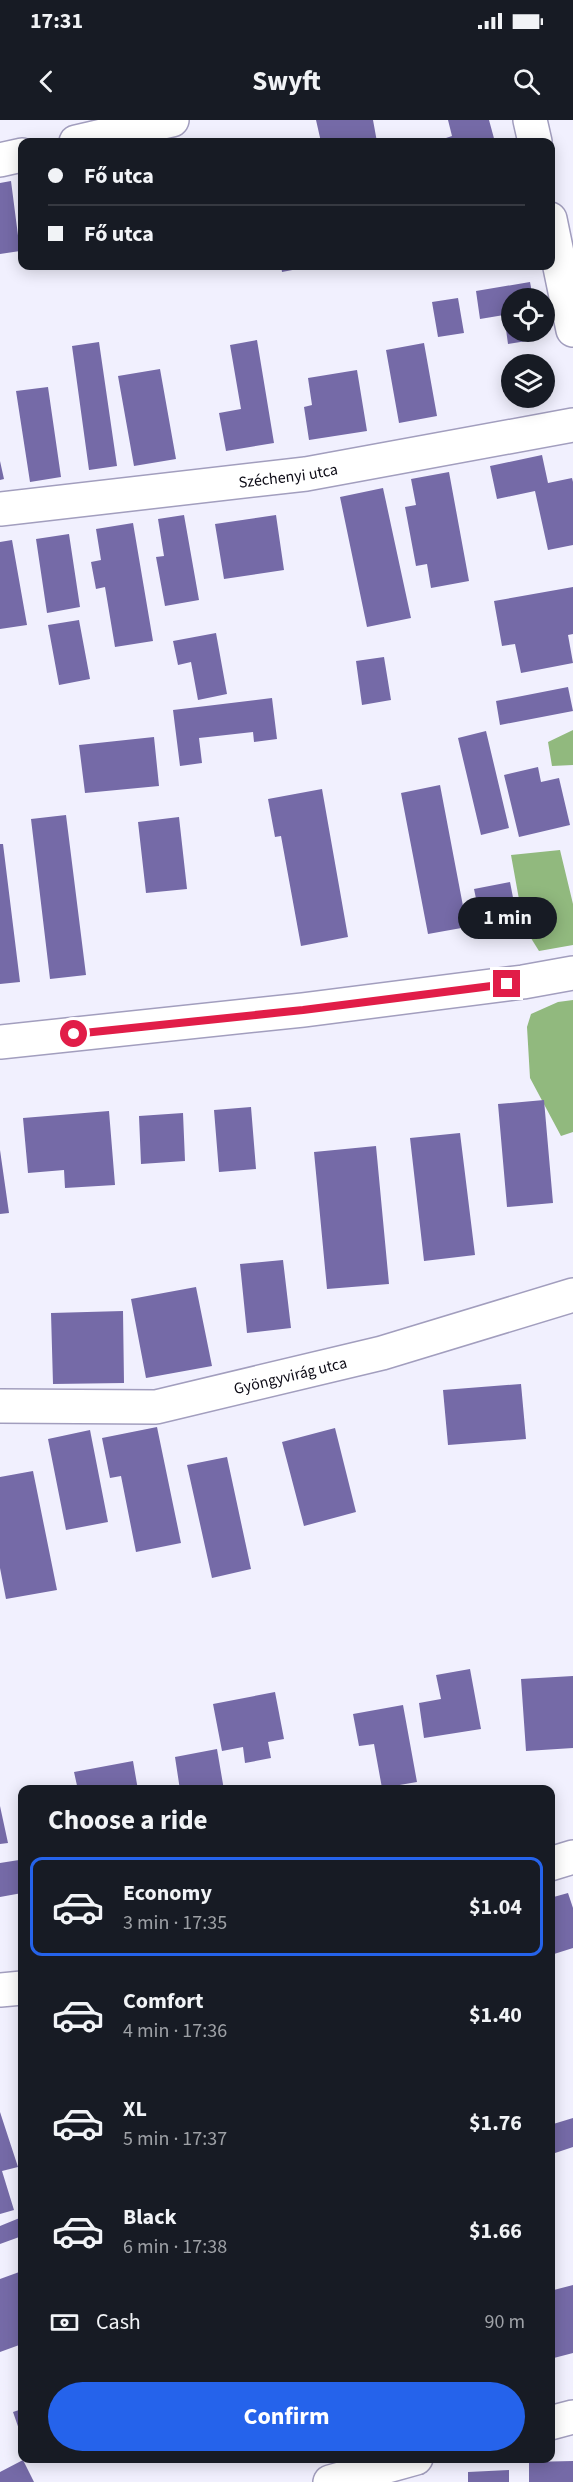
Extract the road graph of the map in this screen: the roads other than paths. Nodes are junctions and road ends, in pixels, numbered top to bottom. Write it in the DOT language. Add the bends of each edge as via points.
graph roads {
  1 [pos="172,120"];
  2 [pos="530,120"];
  3 [pos="93,138"];
  4 [pos="534,138"];
  5 [pos="18,156"];
  6 [pos="0,160"];
  7 [pos="555,243"];
  8 [pos="573,330"];
  9 [pos="573,425"];
  10 [pos="0,509"];
  11 [pos="573,973"];
  12 [pos="0,1042"];
  13 [pos="573,1295"];
  14 [pos="0,1406"];
  15 [pos="573,1857"];
  16 [pos="555,1862"];
  17 [pos="18,1988"];
  18 [pos="0,1990"];
  19 [pos="573,2417"];
  20 [pos="555,2422"];
  21 [pos="398,2463"];
  22 [pos="330,2482"];
  1 -- 3 [label="street"];
  2 -- 4 [label="street"];
  5 -- 6 [label="street"];
  7 -- 8 [label="street"];
  9 -- 10 [label="street, Széchenyi utca" via="306,474"];
  11 -- 12 [label="street" via="303,1010"];
  13 -- 14 [label="street, Gyöngyvirág utca" via="382,1353 156,1407"];
  15 -- 16 [label="street"];
  17 -- 18 [label="street"];
  19 -- 20 [label="street"];
  21 -- 22 [label="street"];
}
